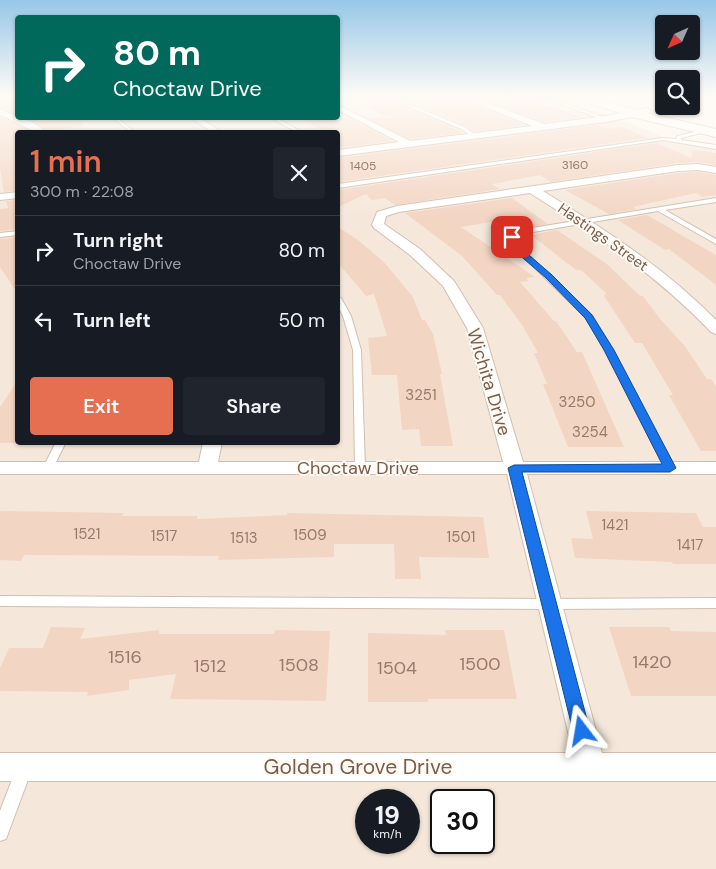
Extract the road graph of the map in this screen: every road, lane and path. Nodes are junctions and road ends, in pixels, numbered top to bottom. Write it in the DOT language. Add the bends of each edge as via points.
graph roads {
  1 [pos="396,137"];
  2 [pos="471,137"];
  3 [pos="686,137"];
  4 [pos="678,141"];
  5 [pos="410,144"];
  6 [pos="716,147"];
  7 [pos="340,153"];
  8 [pos="716,170"];
  9 [pos="340,186"];
  10 [pos="532,189"];
  11 [pos="15,195"];
  12 [pos="0,197"];
  13 [pos="716,200"];
  14 [pos="659,209"];
  15 [pos="583,222"];
  16 [pos="15,233"];
  17 [pos="0,235"];
  18 [pos="716,242"];
  19 [pos="340,304"];
  20 [pos="711,317"];
  21 [pos="716,329"];
  22 [pos="60,445"];
  23 [pos="211,445"];
  24 [pos="0,468"];
  25 [pos="48,468"];
  26 [pos="207,468"];
  27 [pos="360,468"];
  28 [pos="514,468"];
  29 [pos="670,468"];
  30 [pos="716,468"];
  31 [pos="0,600"];
  32 [pos="716,603"];
  33 [pos="549,604"];
  34 [pos="13,767"];
  35 [pos="591,767"];
  36 [pos="716,767"];
  37 [pos="0,833"];
  1 -- 5 [label="street"];
  2 -- 5 [label="street"];
  3 -- 4 [label="lane"];
  4 -- 6 [label="lane"];
  4 -- 9 [label="lane" via="662,140"];
  5 -- 7 [label="street"];
  8 -- 10 [label="street, Wichita Drive" via="678,168"];
  10 -- 15 [label="street, Hastings Street"];
  10 -- 28 [label="street, Wichita Drive" via="397,209 381,214 378,225 415,252 449,284 475,328"];
  11 -- 12 [label="street"];
  13 -- 14 [label="lane"];
  14 -- 15 [label="lane"];
  14 -- 18 [label="lane"];
  15 -- 20 [label="street, Hastings Street" via="634,255"];
  15 -- 29 [label="lane" via="520,233 510,241 589,317"];
  16 -- 17 [label="lane"];
  19 -- 27 [label="lane" via="357,350"];
  20 -- 21 [label="street, Hastings Street"];
  22 -- 25 [label="lane"];
  23 -- 26 [label="street"];
  24 -- 25 [label="street, Choctaw Drive"];
  25 -- 26 [label="street, Choctaw Drive"];
  26 -- 27 [label="street, Choctaw Drive"];
  27 -- 28 [label="street, Choctaw Drive"];
  28 -- 29 [label="street, Choctaw Drive"];
  28 -- 33 [label="street, Wichita Drive"];
  29 -- 30 [label="street, Choctaw Drive"];
  31 -- 33 [label="lane"];
  32 -- 33 [label="lane"];
  33 -- 35 [label="street, Wichita Drive"];
  34 -- 35 [label="street, Golden Grove Drive"];
  34 -- 37 [label="lane"];
  35 -- 36 [label="street, Golden Grove Drive"];
}
